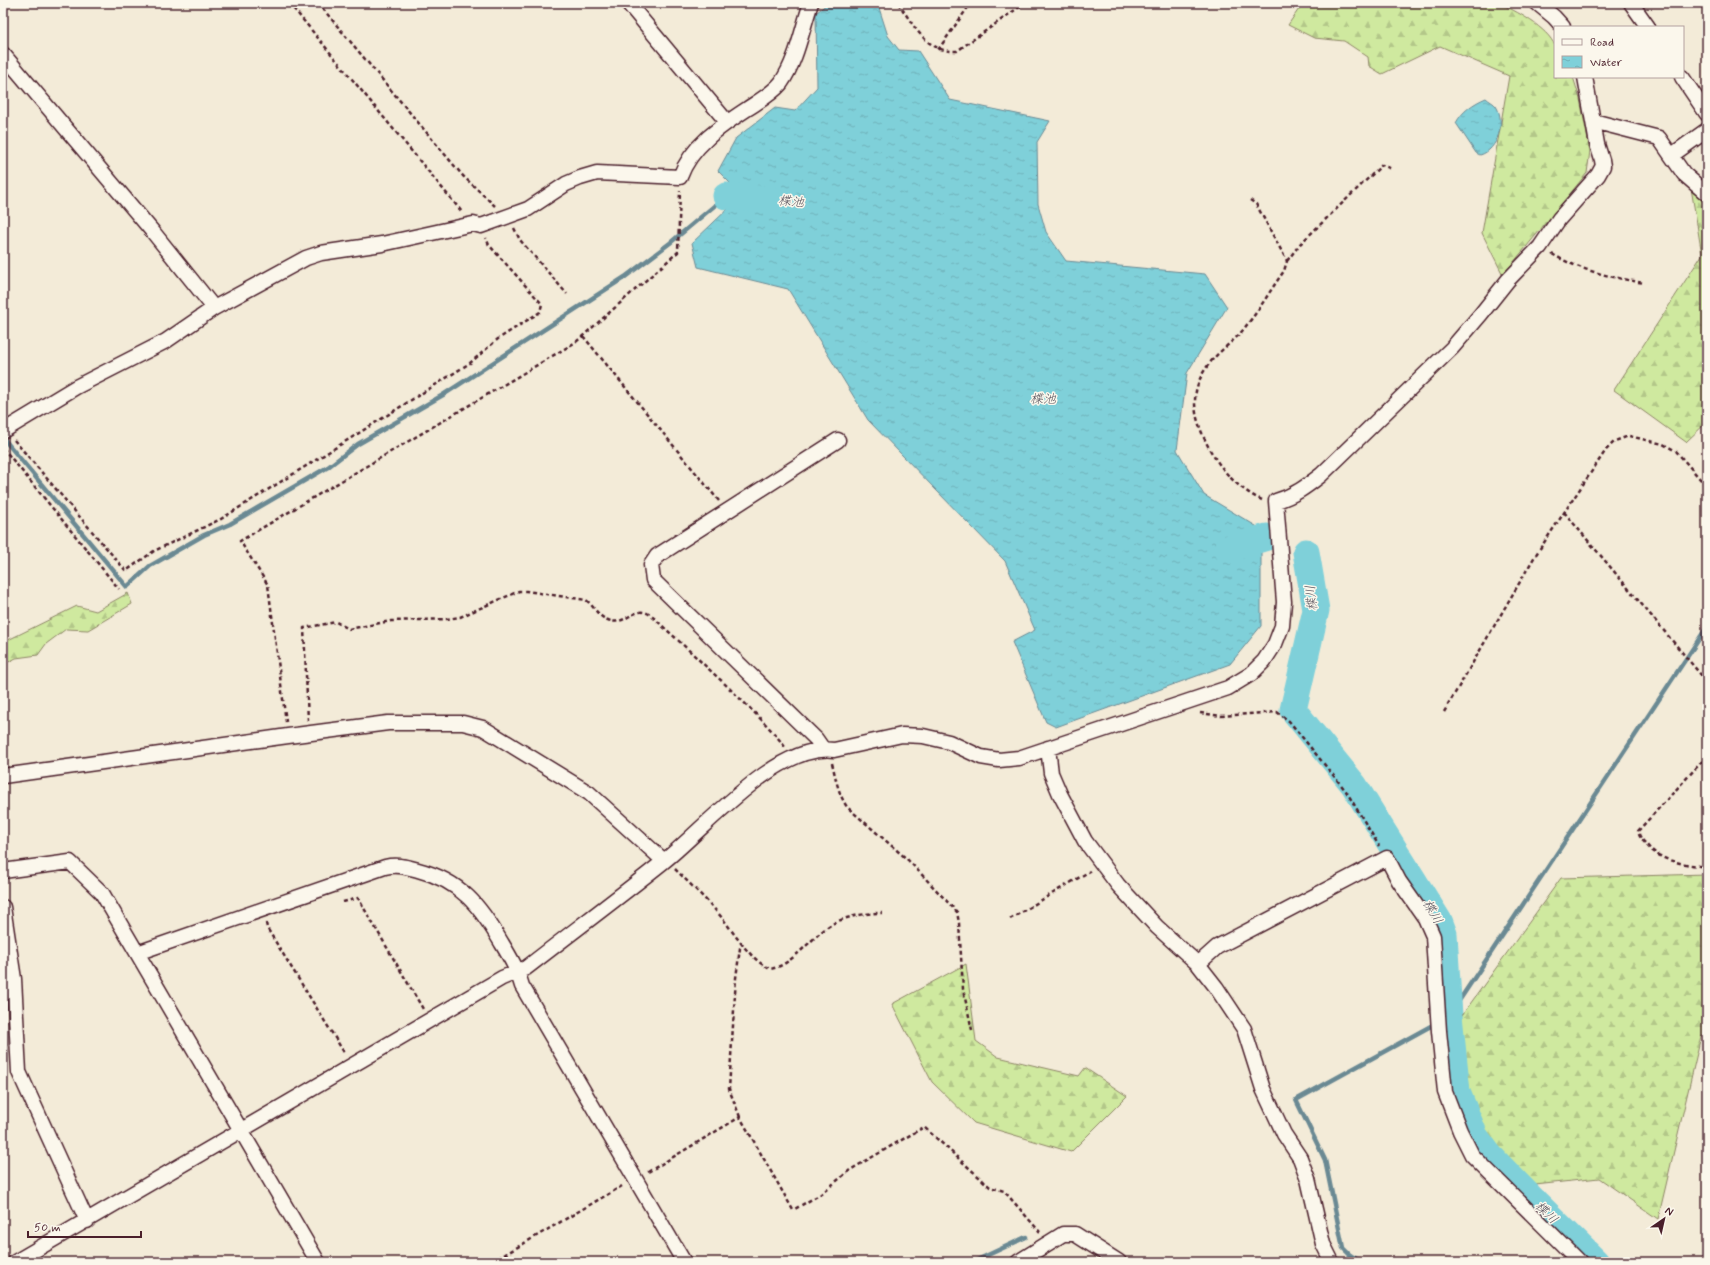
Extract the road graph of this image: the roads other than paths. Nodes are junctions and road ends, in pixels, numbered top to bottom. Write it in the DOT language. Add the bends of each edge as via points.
graph roads {
  1 [pos="628,3"];
  2 [pos="811,3"];
  3 [pos="1536,3"];
  4 [pos="1631,3"];
  5 [pos="1562,26"];
  6 [pos="1647,26"];
  7 [pos="3,54"];
  8 [pos="1585,78"];
  9 [pos="1683,78"];
  10 [pos="1707,114"];
  11 [pos="1593,121"];
  12 [pos="727,122"];
  13 [pos="1707,130"];
  14 [pos="1672,155"];
  15 [pos="1707,194"];
  16 [pos="214,308"];
  17 [pos="5,429"];
  18 [pos="838,440"];
  19 [pos="1048,748"];
  20 [pos="826,749"];
  21 [pos="3,776"];
  22 [pos="664,861"];
  23 [pos="3,871"];
  24 [pos="3,907"];
  25 [pos="137,953"];
  26 [pos="1198,964"];
  27 [pos="518,971"];
  28 [pos="241,1130"];
  29 [pos="87,1221"];
  30 [pos="21,1261"];
  31 [pos="1330,1261"];
  32 [pos="318,1262"];
  33 [pos="684,1262"];
  34 [pos="1018,1262"];
  35 [pos="1119,1262"];
  36 [pos="1580,1262"];
  1 -- 12 [label="street"];
  2 -- 12 [label="street" via="792,62 781,83 769,95"];
  3 -- 5 [label="street" via="1554,16"];
  4 -- 6 [label="street"];
  7 -- 16 [label="street"];
  8 -- 11 [label="street"];
  9 -- 10 [label="street"];
  11 -- 14 [label="street" via="1659,138"];
  11 -- 19 [label="street" via="1603,166 1559,219 1540,247 1508,280 1452,348 1322,475 1303,489 1276,502 1284,602 1282,626 1275,644 1264,661 1251,674 1228,688"];
  12 -- 16 [label="street" via="698,147 680,177 597,173 566,184 528,209 477,225 306,258"];
  13 -- 14 [label="street"];
  14 -- 15 [label="street" via="1684,174"];
  16 -- 17 [label="street" via="166,341 76,387"];
  18 -- 20 [label="street" via="657,556 651,565 652,580"];
  19 -- 20 [label="street" via="1019,758 999,760 981,757 949,742 923,736 902,735"];
  19 -- 26 [label="street" via="1051,773 1085,840 1118,885 1157,927"];
  20 -- 22 [label="street" via="793,759 762,775"];
  21 -- 22 [label="street" via="388,723 463,723 483,728 589,793"];
  22 -- 27 [label="street" via="526,968"];
  23 -- 25 [label="street" via="70,862 102,893"];
  24 -- 29 [label="street" via="14,979 19,1072"];
  25 -- 27 [label="street" via="396,864 444,879 462,890 486,917"];
  25 -- 28 [label="street"];
  26 -- 31 [label="street" via="1244,1029 1263,1089 1284,1134 1300,1158 1308,1179 1323,1244"];
  26 -- 36 [label="street" via="1217,948 1387,858 1434,936 1438,1031 1445,1092 1460,1131 1472,1156"];
  27 -- 28 [label="street"];
  27 -- 33 [label="street" via="522,986"];
  28 -- 29 [label="street"];
  28 -- 32 [label="street"];
  29 -- 30 [label="street"];
  34 -- 35 [label="street" via="1063,1234 1075,1234"];
}
